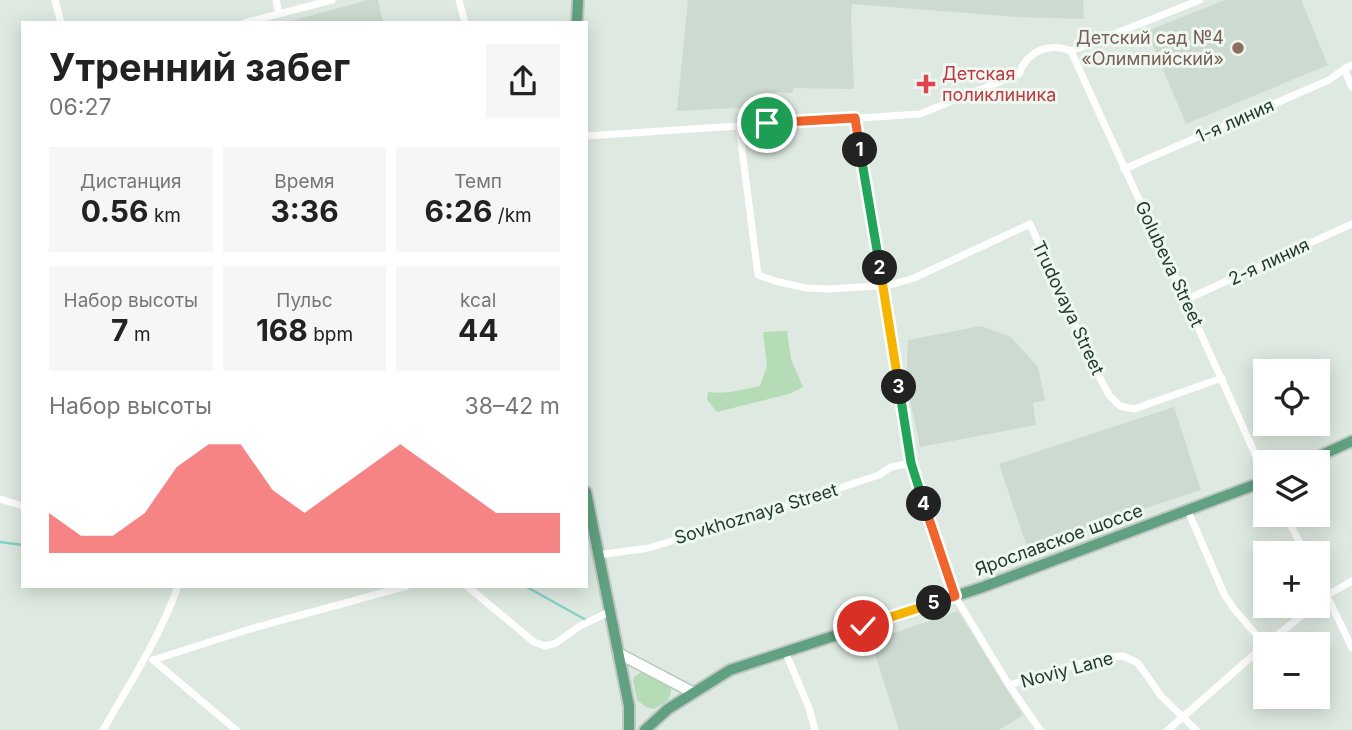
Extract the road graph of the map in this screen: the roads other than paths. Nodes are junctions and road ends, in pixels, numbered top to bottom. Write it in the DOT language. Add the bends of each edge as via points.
graph roads {
  1 [pos="55,0"];
  2 [pos="276,0"];
  3 [pos="332,0"];
  4 [pos="459,0"];
  5 [pos="578,0"];
  6 [pos="1200,0"];
  7 [pos="279,14"];
  8 [pos="60,21"];
  9 [pos="252,21"];
  10 [pos="464,21"];
  11 [pos="577,21"];
  12 [pos="1072,51"];
  13 [pos="1352,65"];
  14 [pos="1344,69"];
  15 [pos="1352,87"];
  16 [pos="855,118"];
  17 [pos="740,126"];
  18 [pos="588,136"];
  19 [pos="1124,169"];
  20 [pos="1352,224"];
  21 [pos="883,286"];
  22 [pos="1185,300"];
  23 [pos="1222,378"];
  24 [pos="1352,441"];
  25 [pos="1253,451"];
  26 [pos="1330,451"];
  27 [pos="911,463"];
  28 [pos="1253,484"];
  29 [pos="0,499"];
  30 [pos="588,502"];
  31 [pos="21,505"];
  32 [pos="1188,511"];
  33 [pos="598,555"];
  34 [pos="1352,581"];
  35 [pos="177,588"];
  36 [pos="400,588"];
  37 [pos="469,588"];
  38 [pos="1330,594"];
  39 [pos="955,596"];
  40 [pos="1330,599"];
  41 [pos="609,612"];
  42 [pos="1298,618"];
  43 [pos="1255,632"];
  44 [pos="1281,632"];
  45 [pos="1352,648"];
  46 [pos="785,651"];
  47 [pos="618,653"];
  48 [pos="1253,655"];
  49 [pos="150,657"];
  50 [pos="1009,685"];
  51 [pos="692,692"];
  52 [pos="1181,718"];
  53 [pos="103,730"];
  54 [pos="236,730"];
  55 [pos="629,730"];
  56 [pos="645,730"];
  57 [pos="815,730"];
  58 [pos="1040,730"];
  59 [pos="1168,730"];
  60 [pos="1196,730"];
  1 -- 8 [label="street"];
  2 -- 7 [label="street"];
  3 -- 7 [label="street"];
  4 -- 10 [label="street"];
  5 -- 11 [label="main road"];
  6 -- 12 [label="street"];
  7 -- 9 [label="street"];
  12 -- 16 [label="street" via="1054,47 1038,52 1025,61 1019,74 928,111"];
  12 -- 19 [label="street, Golubeva Street"];
  13 -- 14 [label="street, 1-я линия"];
  14 -- 15 [label="street"];
  14 -- 19 [label="street, 1-я линия" via="1329,80"];
  16 -- 17 [label="street"];
  16 -- 21 [label="street"];
  17 -- 18 [label="street"];
  17 -- 21 [label="street, Trudovaya Street" via="758,275 806,288"];
  19 -- 22 [label="street, Golubeva Street"];
  20 -- 22 [label="street, 2-я линия"];
  21 -- 23 [label="street, Trudovaya Street" via="914,278 1030,224 1094,367 1120,406 1133,409"];
  21 -- 27 [label="street"];
  22 -- 23 [label="street, Golubeva Street"];
  23 -- 25 [label="street, Golubeva Street"];
  24 -- 26 [label="main road"];
  27 -- 33 [label="street, Sovkhoznaya Street" via="649,548"];
  27 -- 39 [label="street"];
  28 -- 32 [label="main road, Ярославское шоссе"];
  29 -- 31 [label="street"];
  30 -- 33 [label="main road"];
  32 -- 39 [label="main road, Ярославское шоссе"];
  32 -- 43 [label="street" via="1225,596"];
  33 -- 41 [label="main road"];
  34 -- 38 [label="street"];
  35 -- 49 [label="street"];
  36 -- 49 [label="street"];
  37 -- 41 [label="street" via="534,642 545,646"];
  39 -- 46 [label="main road, Ярославское шоссе"];
  39 -- 50 [label="street"];
  40 -- 45 [label="street"];
  41 -- 47 [label="main road"];
  42 -- 44 [label="street"];
  46 -- 51 [label="main road, Ярославское шоссе" via="730,670"];
  46 -- 57 [label="street"];
  47 -- 51 [label="main road"];
  47 -- 55 [label="main road"];
  48 -- 52 [label="street"];
  49 -- 53 [label="street"];
  49 -- 54 [label="street"];
  50 -- 52 [label="street, Noviy Lane" via="1102,657 1123,656 1138,663"];
  50 -- 58 [label="street"];
  51 -- 56 [label="main road, Ярославское шоссе"];
  52 -- 59 [label="street"];
  52 -- 60 [label="street, Noviy Lane"];
}
